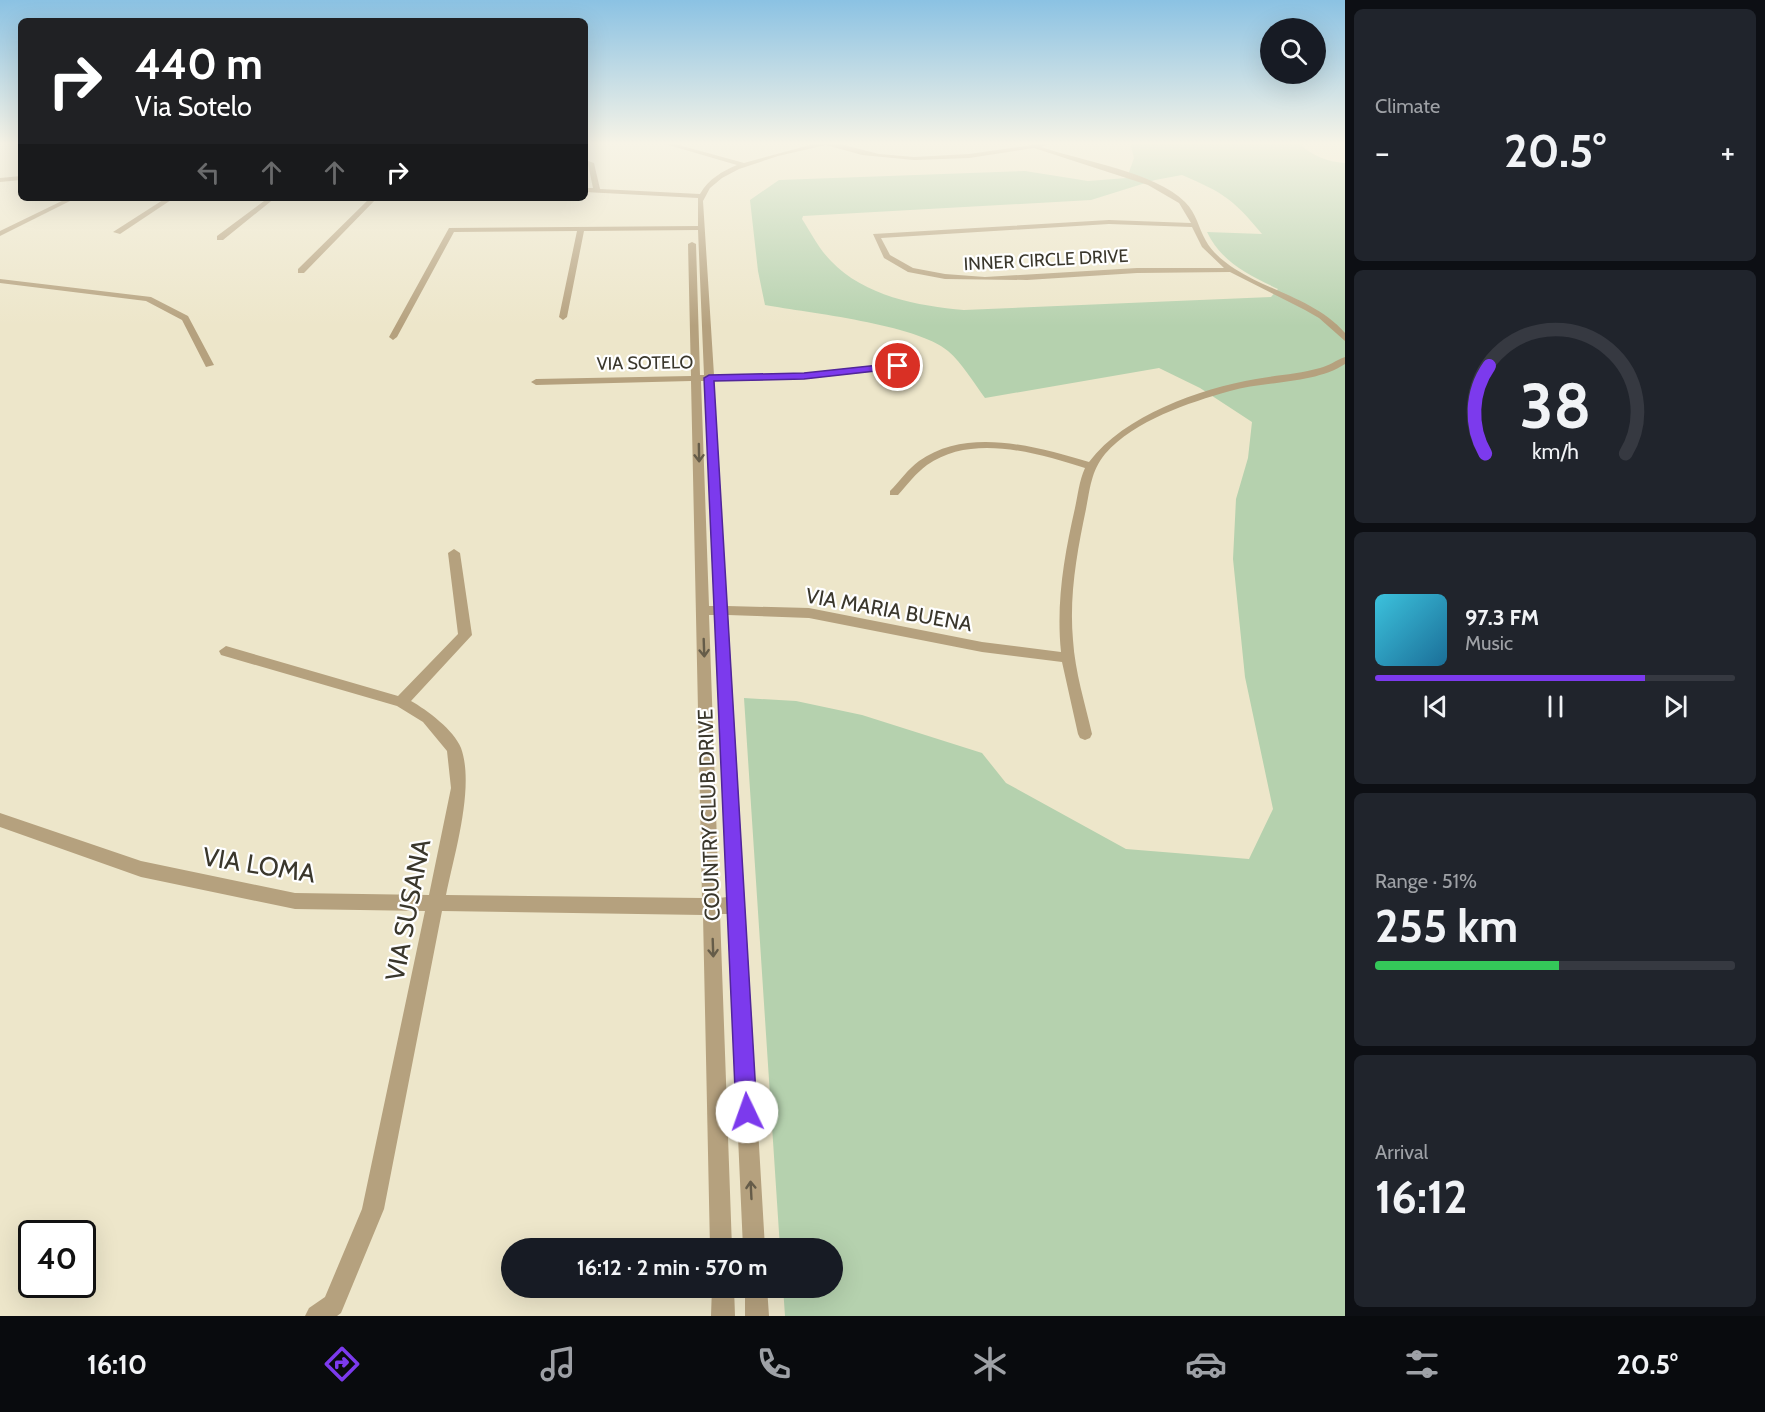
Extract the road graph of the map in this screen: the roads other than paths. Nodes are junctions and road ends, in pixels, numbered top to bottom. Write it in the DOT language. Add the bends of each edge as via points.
graph roads {
  1 [pos="52,203"];
  2 [pos="62,203"];
  3 [pos="162,203"];
  4 [pos="265,203"];
  5 [pos="369,203"];
  6 [pos="696,203"];
  7 [pos="1183,203"];
  8 [pos="1197,225"];
  9 [pos="696,228"];
  10 [pos="0,229"];
  11 [pos="581,230"];
  12 [pos="117,232"];
  13 [pos="0,234"];
  14 [pos="220,238"];
  15 [pos="1232,270"];
  16 [pos="301,271"];
  17 [pos="0,281"];
  18 [pos="563,317"];
  19 [pos="393,337"];
  20 [pos="1345,338"];
  21 [pos="1345,360"];
  22 [pos="209,365"];
  23 [pos="898,366"];
  24 [pos="703,378"];
  25 [pos="536,382"];
  26 [pos="1091,466"];
  27 [pos="894,493"];
  28 [pos="454,553"];
  29 [pos="702,610"];
  30 [pos="722,610"];
  31 [pos="226,651"];
  32 [pos="1068,658"];
  33 [pos="401,702"];
  34 [pos="1085,734"];
  35 [pos="0,820"];
  36 [pos="436,903"];
  37 [pos="735,905"];
  38 [pos="712,906"];
  39 [pos="722,1238"];
  40 [pos="753,1238"];
  41 [pos="723,1298"];
  42 [pos="756,1298"];
  43 [pos="316,1316"];
  44 [pos="723,1316"];
  45 [pos="757,1316"];
  1 -- 10 [label="street"];
  2 -- 13 [label="street"];
  3 -- 12 [label="street"];
  4 -- 14 [label="street"];
  5 -- 16 [label="street"];
  6 -- 9 [label="street, COUNTRY CLUB DRIVE"];
  7 -- 8 [label="street"];
  8 -- 15 [label="street" via="1210,252"];
  8 -- 15 [label="street, INNER CIRCLE DRIVE" via="1109,222 876,236 877,243 893,261 949,279"];
  9 -- 11 [label="street"];
  9 -- 24 [label="street, COUNTRY CLUB DRIVE"];
  11 -- 18 [label="street"];
  11 -- 19 [label="street" via="452,230"];
  15 -- 20 [label="street" via="1320,315"];
  17 -- 22 [label="street" via="148,299 185,318"];
  21 -- 26 [label="street" via="1330,369 1246,383 1203,396 1148,419 1109,445"];
  23 -- 24 [label="street, VIA SOTELO" via="804,376"];
  24 -- 25 [label="street, VIA SOTELO"];
  24 -- 29 [label="street, COUNTRY CLUB DRIVE, one-way"];
  24 -- 30 [label="street, COUNTRY CLUB DRIVE"];
  26 -- 27 [label="street" via="1025,449 969,447 927,460"];
  26 -- 32 [label="street" via="1073,547 1066,617"];
  28 -- 33 [label="street" via="465,635"];
  29 -- 30 [label="street, VIA MARIA BUENA"];
  29 -- 38 [label="street, COUNTRY CLUB DRIVE, one-way"];
  30 -- 32 [label="street, VIA MARIA BUENA" via="808,613 982,647"];
  30 -- 37 [label="street, COUNTRY CLUB DRIVE"];
  31 -- 33 [label="street, VIA SUSANA"];
  32 -- 34 [label="street"];
  33 -- 36 [label="street, VIA SUSANA" via="428,718 454,749 459,788"];
  35 -- 36 [label="street, VIA LOMA" via="141,869 295,901"];
  36 -- 38 [label="street, VIA LOMA"];
  36 -- 43 [label="street, VIA SUSANA" via="373,1209 333,1305"];
  37 -- 38 [label="street, VIA LOMA"];
  40 -- 37 [label="street, COUNTRY CLUB DRIVE, one-way"];
  38 -- 39 [label="street, COUNTRY CLUB DRIVE, one-way"];
  41 -- 44 [label="street"];
  42 -- 45 [label="street"];
}
